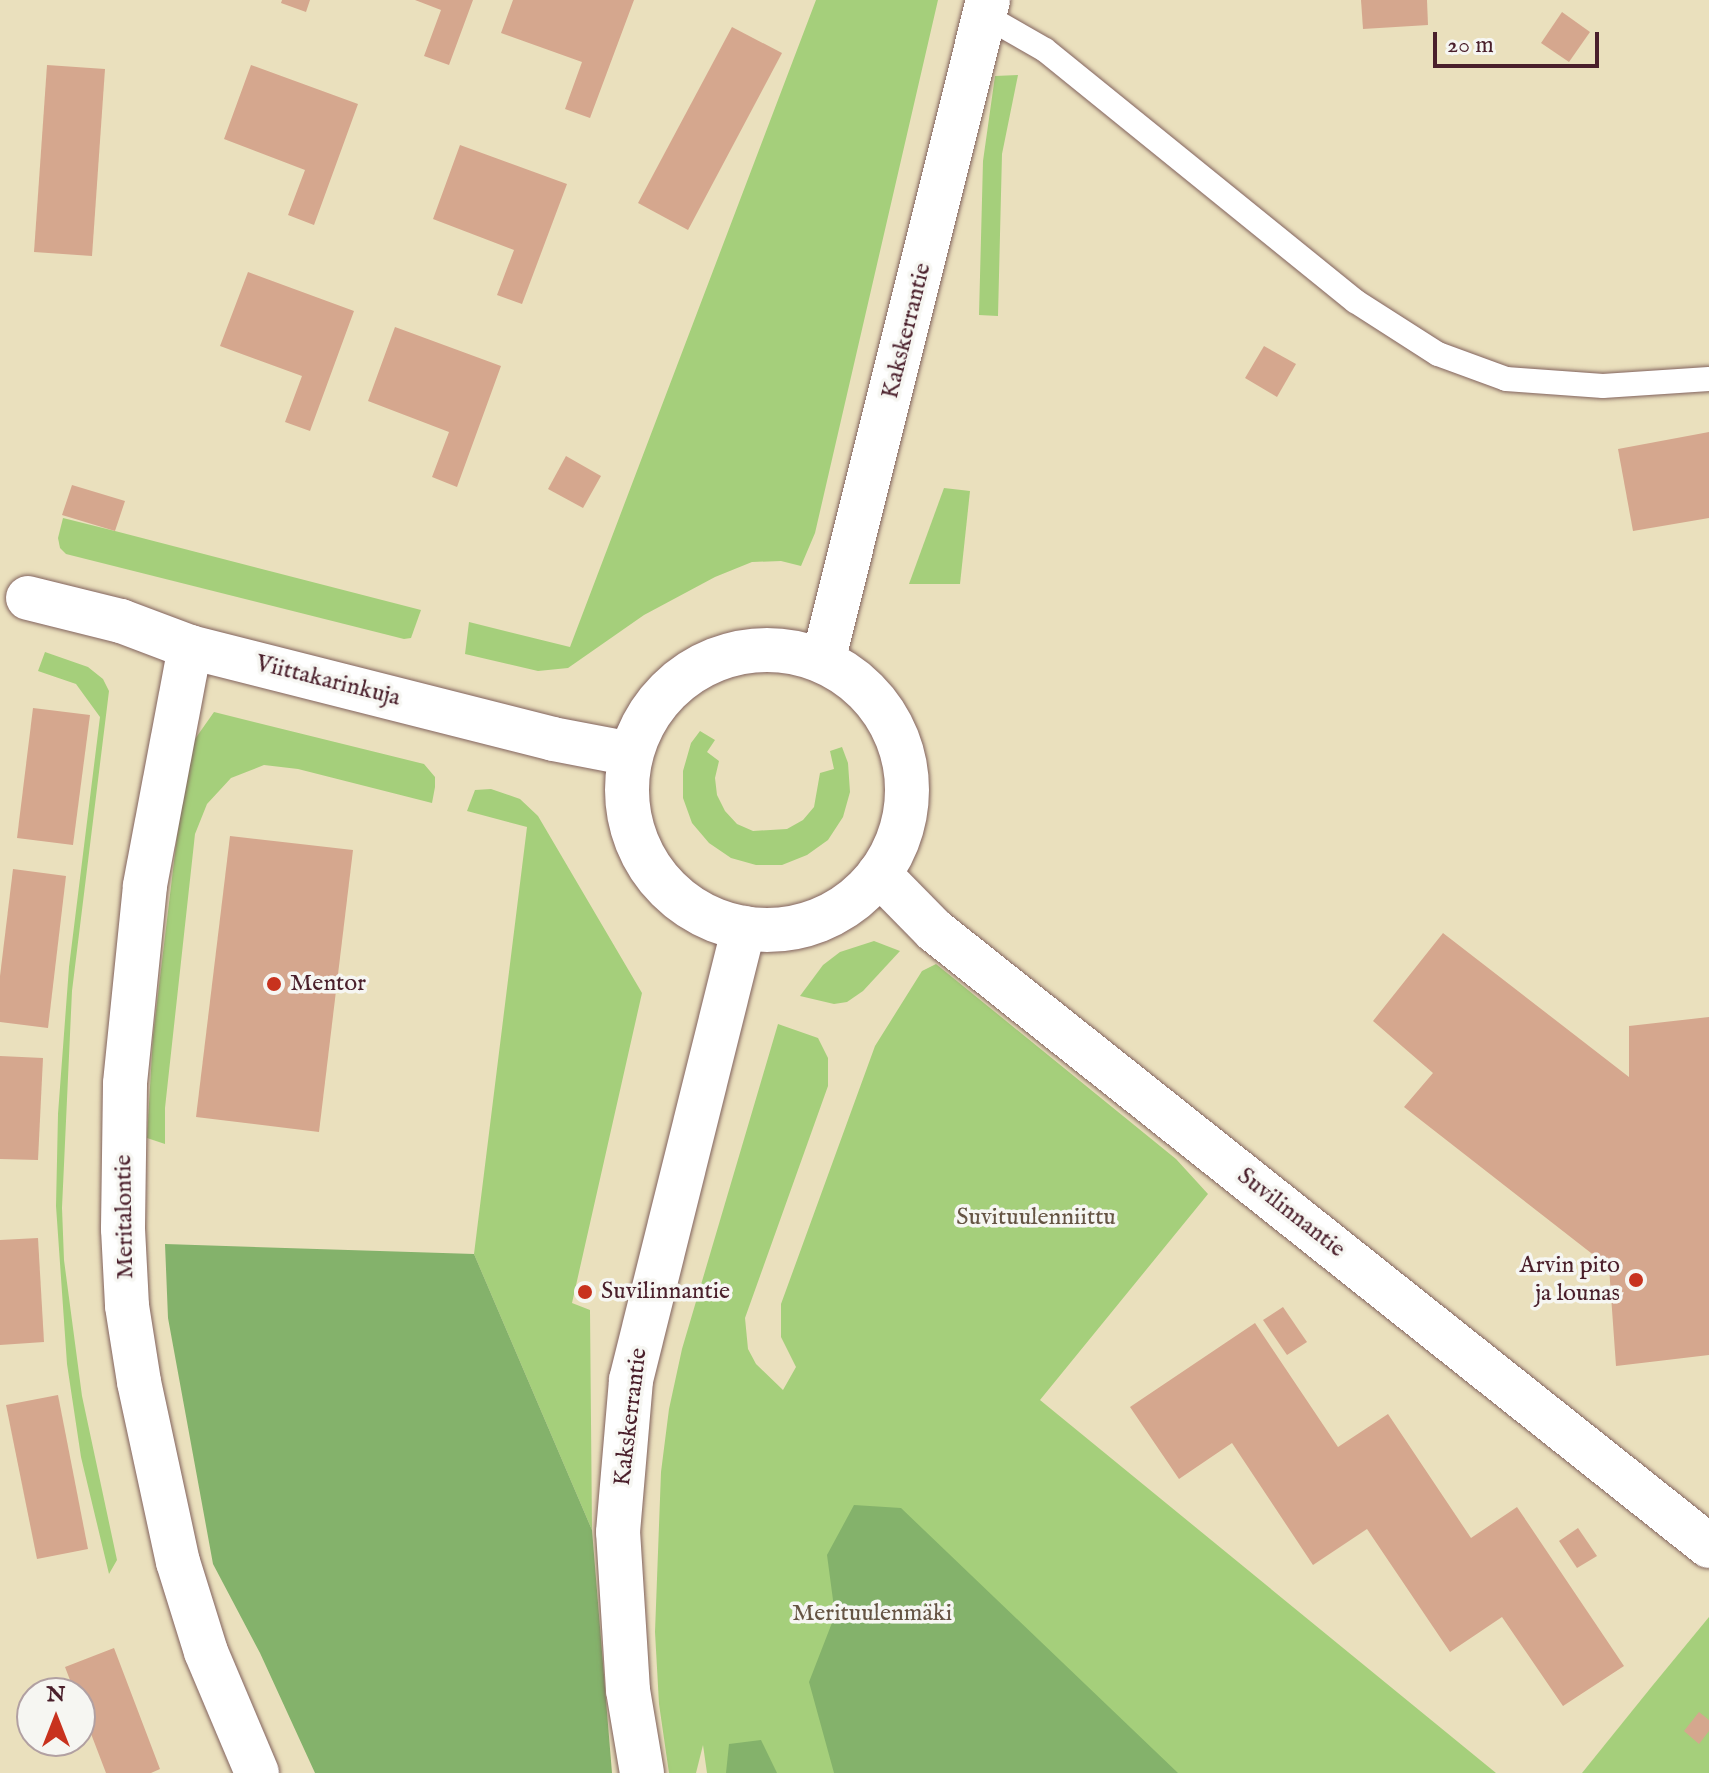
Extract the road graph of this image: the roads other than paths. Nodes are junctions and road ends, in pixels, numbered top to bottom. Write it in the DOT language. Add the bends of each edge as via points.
graph roads {
  1 [pos="986,8"];
  2 [pos="1709,379"];
  3 [pos="28,598"];
  4 [pos="190,647"];
  5 [pos="823,661"];
  6 [pos="631,754"];
  7 [pos="879,874"];
  8 [pos="744,928"];
  9 [pos="1709,1546"];
  10 [pos="257,1773"];
  11 [pos="642,1773"];
  1 -- 2 [label="lane" via="1355,301 1438,354 1506,379 1603,386"];
  1 -- 5 [label="street, Kakskerrantie"];
  3 -- 4 [label="street, Viittakarinkuja" via="121,621"];
  4 -- 6 [label="street, Viittakarinkuja"];
  4 -- 10 [label="street, Meritalontie" via="145,886 125,1084 127,1306 178,1562 206,1652"];
  5 -- 6 [label="street" via="757,650 724,656 694,670 667,690 647,716"];
  5 -- 7 [label="street" via="852,677 876,701 894,729 905,762 908,795 902,828"];
  6 -- 8 [label="street" via="628,816 639,849 657,878 681,902 711,919"];
  7 -- 8 [label="street" via="842,909 811,924 778,930"];
  7 -- 9 [label="street, Suvilinnantie" via="934,930"];
  8 -- 11 [label="street, Kakskerrantie" via="631,1380 618,1532 628,1690"];
}
